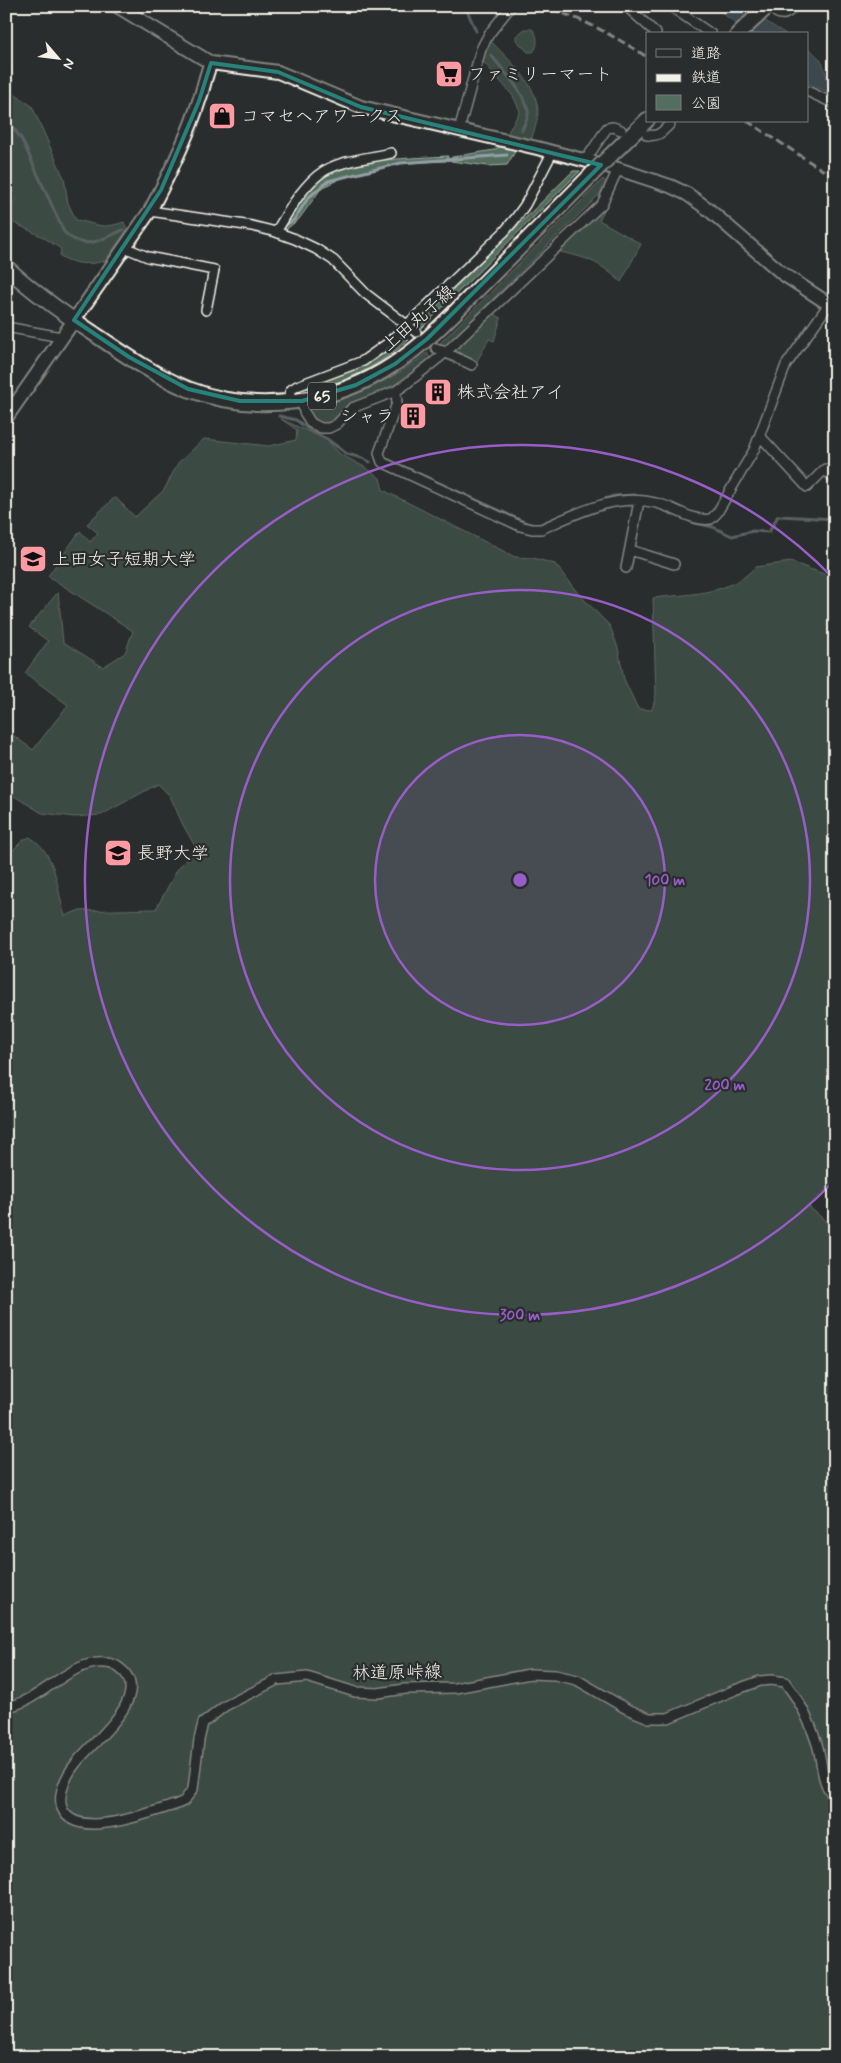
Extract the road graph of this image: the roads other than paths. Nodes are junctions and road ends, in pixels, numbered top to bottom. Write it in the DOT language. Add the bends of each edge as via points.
graph roads {
  1 [pos="117,6"];
  2 [pos="511,6"];
  3 [pos="626,6"];
  4 [pos="670,6"];
  5 [pos="795,6"];
  6 [pos="769,10"];
  7 [pos="655,32"];
  8 [pos="709,32"];
  9 [pos="741,32"];
  10 [pos="211,63"];
  11 [pos="808,91"];
  12 [pos="835,104"];
  13 [pos="646,121"];
  14 [pos="670,124"];
  15 [pos="459,130"];
  16 [pos="621,130"];
  17 [pos="647,135"];
  18 [pos="391,153"];
  19 [pos="552,153"];
  20 [pos="585,161"];
  21 [pos="618,169"];
  22 [pos="150,211"];
  23 [pos="276,232"];
  24 [pos="124,247"];
  25 [pos="6,267"];
  26 [pos="832,306"];
  27 [pos="206,310"];
  28 [pos="74,320"];
  29 [pos="408,325"];
  30 [pos="6,327"];
  31 [pos="416,332"];
  32 [pos="61,337"];
  33 [pos="436,348"];
  34 [pos="445,353"];
  35 [pos="472,365"];
  36 [pos="396,391"];
  37 [pos="12,401"];
  38 [pos="302,401"];
  39 [pos="286,402"];
  40 [pos="6,418"];
  41 [pos="760,436"];
  42 [pos="835,480"];
  43 [pos="639,501"];
  44 [pos="630,550"];
  45 [pos="674,564"];
  46 [pos="626,568"];
  47 [pos="6,1707"];
  48 [pos="835,1798"];
  1 -- 10 [label="street"];
  2 -- 15 [label="street" via="481,49"];
  3 -- 7 [label="street"];
  4 -- 8 [label="street"];
  5 -- 6 [label="street" via="781,15"];
  6 -- 9 [label="main road"];
  10 -- 15 [label="street" via="278,72 350,103"];
  10 -- 22 [label="street" via="186,133"];
  11 -- 12 [label="street"];
  13 -- 38 [label="main road, 上田丸子線 / 65, bridge" via="408,355 356,385"];
  14 -- 17 [label="street" via="660,135"];
  15 -- 19 [label="street"];
  16 -- 20 [label="street" via="607,128"];
  18 -- 23 [label="street" via="332,167 319,174 306,187"];
  19 -- 20 [label="street"];
  19 -- 29 [label="street" via="515,219"];
  20 -- 21 [label="street"];
  21 -- 26 [label="street" via="664,184 695,199 783,274"];
  21 -- 34 [label="street" via="602,204"];
  22 -- 23 [label="street"];
  22 -- 24 [label="street"];
  23 -- 29 [label="street" via="333,260 366,294"];
  24 -- 27 [label="street" via="148,257 214,270"];
  24 -- 28 [label="street"];
  25 -- 28 [label="main road, 上田丸子線 / 65"];
  26 -- 41 [label="street" via="786,365"];
  28 -- 32 [label="street"];
  28 -- 39 [label="main road, 上田丸子線 / 65" via="142,365 188,388 229,399"];
  29 -- 31 [label="street"];
  29 -- 39 [label="street" via="363,361 297,386 291,390"];
  30 -- 32 [label="street"];
  32 -- 37 [label="street"];
  33 -- 34 [label="street"];
  34 -- 35 [label="street"];
  34 -- 36 [label="street"];
  36 -- 38 [label="street" via="355,406 329,428 311,423"];
  36 -- 43 [label="street" via="397,403 379,454 385,465 532,529 542,529 602,504"];
  37 -- 40 [label="street"];
  38 -- 39 [label="main road, 上田丸子線 / 65"];
  41 -- 42 [label="street" via="807,487 825,470"];
  41 -- 43 [label="street" via="747,465 711,519 697,520 669,507"];
  43 -- 44 [label="street"];
  44 -- 45 [label="street"];
  44 -- 46 [label="street"];
  47 -- 48 [label="street, 林道原峠線" via="32,1699 88,1665 107,1662 119,1667 128,1677 130,1690 127,1702 116,1719 75,1763 62,1788 60,1802 68,1818 92,1824 115,1822 184,1801 196,1779 203,1724 225,1706 277,1680 307,1677 355,1692 378,1692 454,1688 530,1674 555,1675 577,1680 627,1710 649,1718 668,1718 735,1690 772,1680 785,1682 805,1712 817,1745 823,1780"];
}
